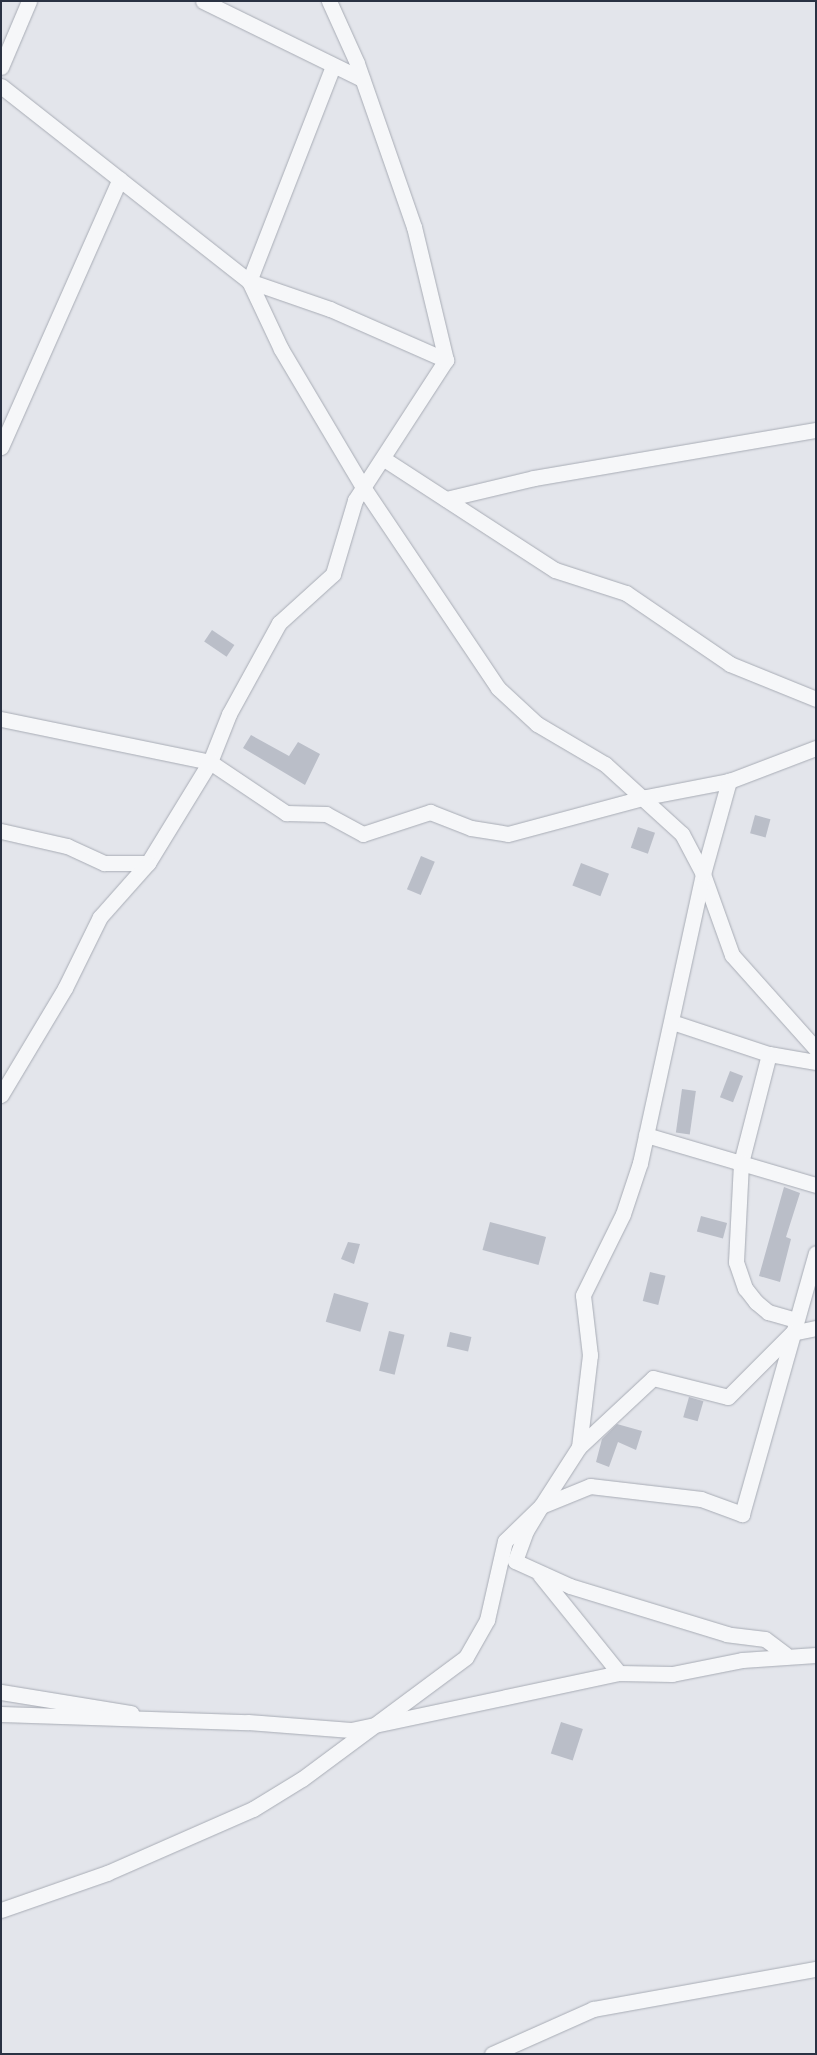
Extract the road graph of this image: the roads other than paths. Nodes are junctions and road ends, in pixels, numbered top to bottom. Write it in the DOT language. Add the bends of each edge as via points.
graph roads {
  1 [pos="29,1"];
  2 [pos="203,1"];
  3 [pos="329,1"];
  4 [pos="333,66"];
  5 [pos="1,67"];
  6 [pos="362,79"];
  7 [pos="1,86"];
  8 [pos="120,179"];
  9 [pos="249,281"];
  10 [pos="446,360"];
  11 [pos="816,430"];
  12 [pos="1,447"];
  13 [pos="384,459"];
  14 [pos="363,487"];
  15 [pos="446,499"];
  16 [pos="816,700"];
  17 [pos="1,718"];
  18 [pos="816,748"];
  19 [pos="210,762"];
  20 [pos="729,781"];
  21 [pos="646,797"];
  22 [pos="1,831"];
  23 [pos="148,863"];
  24 [pos="703,874"];
  25 [pos="672,1022"];
  26 [pos="816,1049"];
  27 [pos="769,1054"];
  28 [pos="816,1062"];
  29 [pos="1,1094"];
  30 [pos="646,1136"];
  31 [pos="741,1163"];
  32 [pos="816,1185"];
  33 [pos="816,1253"];
  34 [pos="816,1316"];
  35 [pos="803,1328"];
  36 [pos="579,1447"];
  37 [pos="541,1506"];
  38 [pos="503,1546"];
  39 [pos="518,1554"];
  40 [pos="537,1571"];
  41 [pos="785,1654"];
  42 [pos="816,1655"];
  43 [pos="619,1673"];
  44 [pos="1,1692"];
  45 [pos="1,1714"];
  46 [pos="169,1720"];
  47 [pos="371,1726"];
  48 [pos="1,1910"];
  49 [pos="816,1969"];
  50 [pos="492,2054"];
  1 -- 5 [label="street"];
  2 -- 4 [label="street"];
  3 -- 6 [label="street"];
  4 -- 6 [label="street"];
  4 -- 9 [label="street"];
  6 -- 10 [label="street" via="414,227"];
  7 -- 8 [label="street"];
  8 -- 9 [label="street"];
  8 -- 12 [label="street"];
  9 -- 10 [label="street" via="339,312"];
  9 -- 14 [label="street" via="281,349"];
  10 -- 13 [label="street"];
  11 -- 15 [label="street" via="543,476"];
  13 -- 14 [label="street"];
  13 -- 15 [label="street"];
  14 -- 19 [label="street" via="333,574 279,624 229,714"];
  14 -- 21 [label="street" via="516,708 605,764"];
  15 -- 16 [label="street" via="555,570 626,593 730,664"];
  17 -- 19 [label="street"];
  18 -- 20 [label="street"];
  19 -- 21 [label="street" via="286,813 326,814 363,834 430,812 471,828 508,834"];
  19 -- 23 [label="street"];
  20 -- 21 [label="street"];
  20 -- 24 [label="street"];
  21 -- 24 [label="street" via="682,834"];
  22 -- 23 [label="street" via="67,846 104,863"];
  23 -- 29 [label="street" via="100,917 65,988"];
  24 -- 25 [label="street"];
  24 -- 26 [label="street" via="732,955"];
  25 -- 27 [label="street"];
  25 -- 30 [label="street"];
  27 -- 28 [label="street"];
  27 -- 31 [label="street"];
  30 -- 31 [label="street"];
  30 -- 36 [label="street" via="623,1214 584,1295 590,1355"];
  31 -- 32 [label="street"];
  31 -- 35 [label="street" via="735,1238 736,1262 745,1288 768,1312"];
  33 -- 35 [label="street"];
  34 -- 35 [label="street"];
  35 -- 36 [label="street" via="728,1397 653,1378"];
  35 -- 37 [label="street" via="742,1514 701,1499 590,1486"];
  36 -- 37 [label="street"];
  37 -- 38 [label="street"];
  37 -- 39 [label="street"];
  38 -- 39 [label="street"];
  38 -- 47 [label="street" via="490,1611 476,1644 466,1657"];
  39 -- 40 [label="street"];
  40 -- 41 [label="street" via="570,1586 727,1634 765,1639"];
  40 -- 43 [label="street"];
  41 -- 42 [label="street"];
  41 -- 43 [label="street" via="672,1674"];
  43 -- 47 [label="street"];
  44 -- 46 [label="street"];
  45 -- 46 [label="street"];
  46 -- 47 [label="street" via="248,1722 310,1730"];
  47 -- 48 [label="street" via="253,1809 107,1873"];
  49 -- 50 [label="street" via="593,2009"];
}
